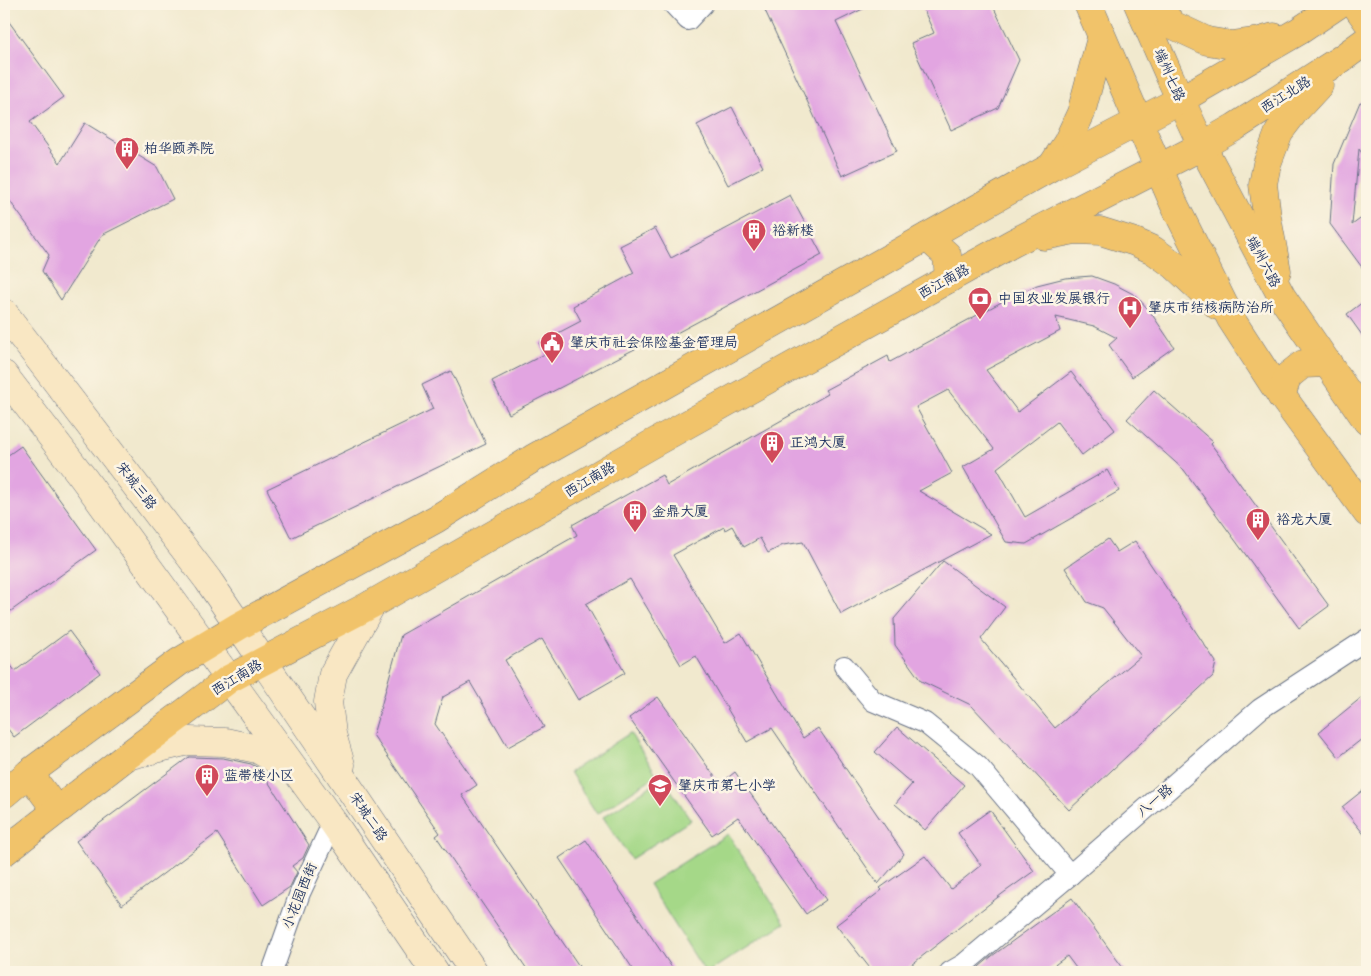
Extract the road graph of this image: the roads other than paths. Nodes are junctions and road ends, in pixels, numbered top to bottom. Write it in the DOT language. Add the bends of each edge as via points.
graph roads {
  1 [pos="674,4"];
  2 [pos="703,4"];
  3 [pos="1088,4"];
  4 [pos="1138,4"];
  5 [pos="1155,4"];
  6 [pos="1339,4"];
  7 [pos="1354,4"];
  8 [pos="1367,21"];
  9 [pos="1300,31"];
  10 [pos="1101,38"];
  11 [pos="1367,40"];
  12 [pos="1341,59"];
  13 [pos="1180,100"];
  14 [pos="1139,122"];
  15 [pos="1202,146"];
  16 [pos="1051,167"];
  17 [pos="1159,168"];
  18 [pos="927,237"];
  19 [pos="1013,243"];
  20 [pos="949,279"];
  21 [pos="1282,297"];
  22 [pos="4,313"];
  23 [pos="1231,319"];
  24 [pos="1328,364"];
  25 [pos="4,375"];
  26 [pos="1281,396"];
  27 [pos="1367,421"];
  28 [pos="1367,513"];
  29 [pos="436,519"];
  30 [pos="457,556"];
  31 [pos="372,604"];
  32 [pos="239,626"];
  33 [pos="1367,639"];
  34 [pos="205,647"];
  35 [pos="264,662"];
  36 [pos="844,666"];
  37 [pos="229,679"];
  38 [pos="127,756"];
  39 [pos="29,773"];
  40 [pos="298,773"];
  41 [pos="347,786"];
  42 [pos="4,794"];
  43 [pos="56,810"];
  44 [pos="333,822"];
  45 [pos="4,852"];
  46 [pos="1070,875"];
  47 [pos="272,972"];
  48 [pos="435,972"];
  49 [pos="474,972"];
  50 [pos="950,972"];
  1 -- 2 [label="street" via="688,20"];
  3 -- 10 [label="main road"];
  4 -- 13 [label="main road, 端州七路"];
  5 -- 9 [label="main road" via="1173,25 1206,40 1232,45"];
  6 -- 9 [label="main road"];
  7 -- 8 [label="main road"];
  9 -- 13 [label="main road"];
  10 -- 14 [label="main road"];
  10 -- 16 [label="main road" via="1081,113"];
  11 -- 12 [label="main road, 西江北路"];
  12 -- 15 [label="main road, 西江北路"];
  12 -- 21 [label="main road" via="1279,132 1267,164 1263,184"];
  13 -- 14 [label="main road"];
  13 -- 15 [label="main road, 端州七路"];
  14 -- 16 [label="main road"];
  14 -- 17 [label="main road"];
  15 -- 17 [label="main road, 西江南路"];
  15 -- 21 [label="main road, 端州六路"];
  16 -- 18 [label="main road"];
  17 -- 19 [label="main road, 西江南路"];
  17 -- 23 [label="main road"];
  18 -- 20 [label="main road" via="947,255"];
  18 -- 29 [label="main road" via="532,460"];
  19 -- 20 [label="main road, 西江南路"];
  19 -- 23 [label="main road" via="1075,230 1100,231 1120,237 1153,250 1174,265"];
  20 -- 30 [label="main road, 西江南路"];
  21 -- 24 [label="main road, 端州六路"];
  22 -- 32 [label="main road, 宋城三路" via="208,580"];
  23 -- 26 [label="main road"];
  24 -- 26 [label="main road" via="1303,364 1288,376"];
  24 -- 27 [label="main road, 端州六路"];
  25 -- 34 [label="main road" via="84,479"];
  26 -- 28 [label="main road"];
  29 -- 30 [label="main road"];
  29 -- 32 [label="main road"];
  30 -- 31 [label="main road, 西江南路"];
  31 -- 35 [label="main road, 西江南路"];
  31 -- 41 [label="main road" via="333,674 328,702 332,734"];
  32 -- 34 [label="main road"];
  32 -- 35 [label="main road, 宋城三路"];
  33 -- 46 [label="street, 八一路" via="1260,709"];
  34 -- 37 [label="main road"];
  34 -- 39 [label="main road" via="179,662"];
  35 -- 37 [label="main road, 西江南路"];
  35 -- 41 [label="main road, 宋城二路"];
  36 -- 46 [label="street" via="873,701 925,723 978,766"];
  37 -- 38 [label="main road, 西江南路"];
  37 -- 40 [label="main road"];
  38 -- 40 [label="main road" via="189,741 225,742 257,750"];
  38 -- 43 [label="main road, 西江南路"];
  39 -- 42 [label="main road"];
  39 -- 43 [label="main road"];
  40 -- 44 [label="main road"];
  41 -- 49 [label="main road, 宋城二路"];
  43 -- 45 [label="main road, 西江南路"];
  44 -- 47 [label="street, 小花园西街" via="300,893"];
  44 -- 48 [label="main road"];
  46 -- 50 [label="street, 八一路" via="964,964"];
}
